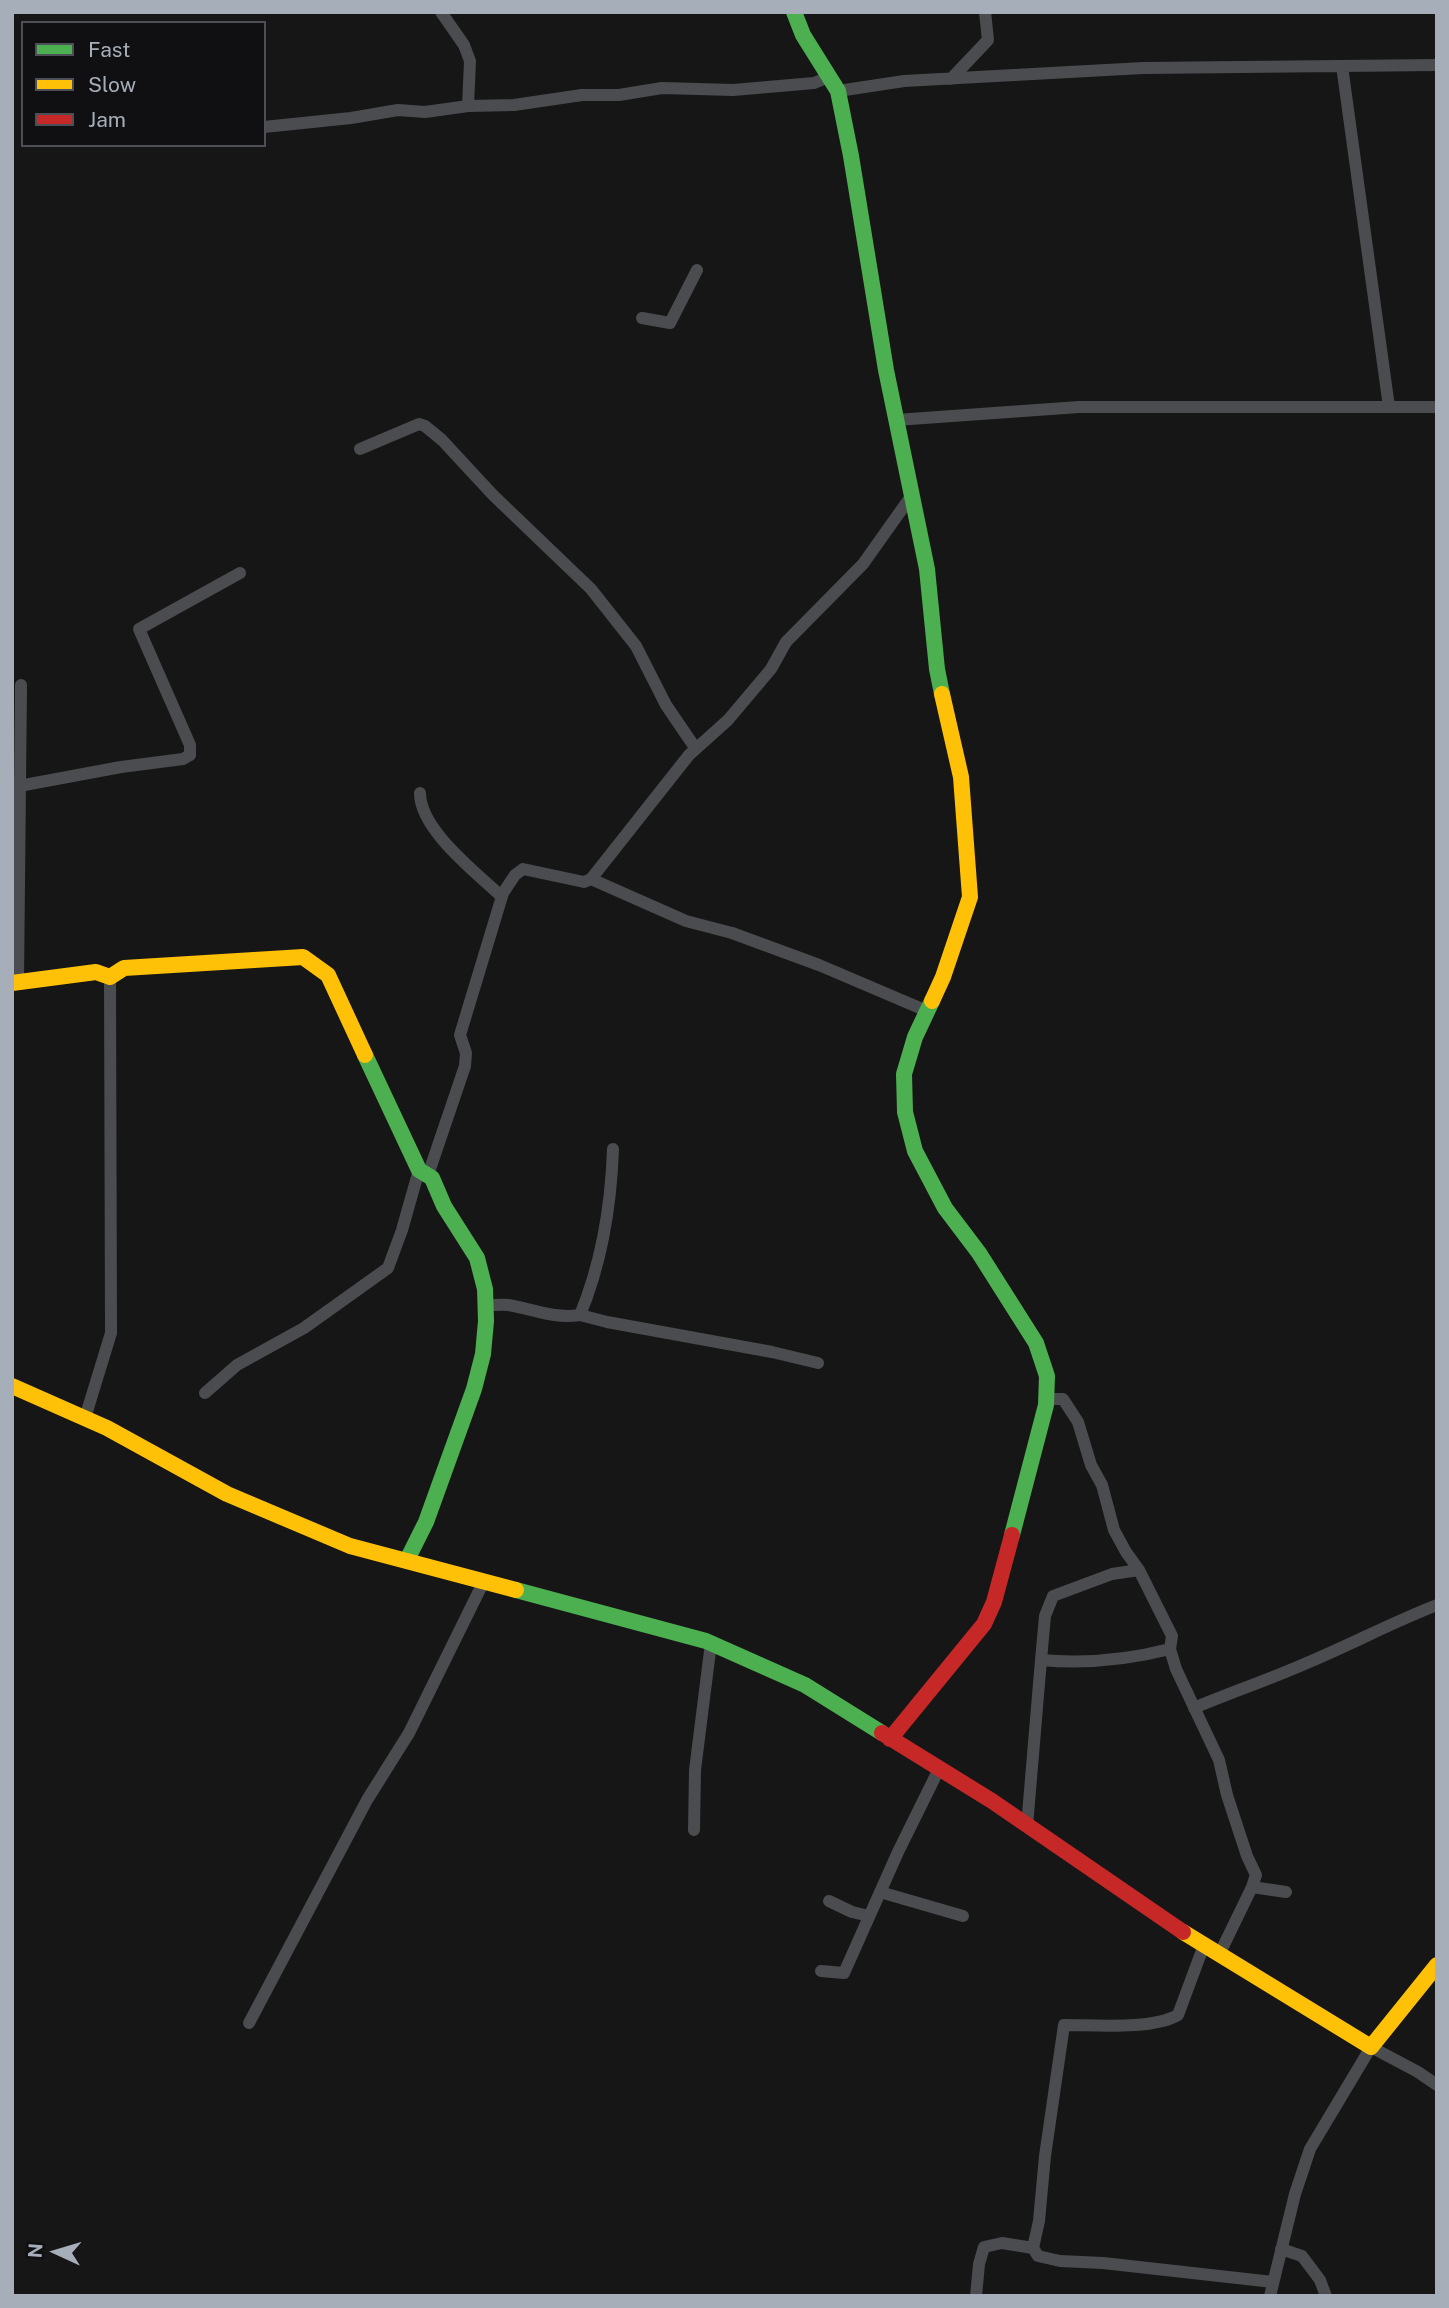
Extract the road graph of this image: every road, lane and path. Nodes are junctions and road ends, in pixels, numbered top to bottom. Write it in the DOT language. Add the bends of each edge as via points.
graph roads {
  1 [pos="441,12"];
  2 [pos="794,12"];
  3 [pos="985,12"];
  4 [pos="1437,65"];
  5 [pos="1342,66"];
  6 [pos="951,79"];
  7 [pos="834,84"];
  8 [pos="468,106"];
  9 [pos="266,127"];
  10 [pos="696,270"];
  11 [pos="642,318"];
  12 [pos="1389,407"];
  13 [pos="1437,407"];
  14 [pos="896,420"];
  15 [pos="360,449"];
  16 [pos="912,495"];
  17 [pos="240,573"];
  18 [pos="22,685"];
  19 [pos="696,749"];
  20 [pos="19,786"];
  21 [pos="420,793"];
  22 [pos="590,880"];
  23 [pos="502,897"];
  24 [pos="110,977"];
  25 [pos="15,983"];
  26 [pos="927,1011"];
  27 [pos="613,1149"];
  28 [pos="424,1173"];
  29 [pos="486,1306"];
  30 [pos="580,1315"];
  31 [pos="818,1363"];
  32 [pos="12,1386"];
  33 [pos="205,1393"];
  34 [pos="1046,1399"];
  35 [pos="85,1418"];
  36 [pos="407,1560"];
  37 [pos="1139,1570"];
  38 [pos="484,1581"];
  39 [pos="1437,1605"];
  40 [pos="711,1643"];
  41 [pos="1170,1649"];
  42 [pos="1041,1660"];
  43 [pos="1194,1707"];
  44 [pos="890,1739"];
  45 [pos="939,1769"];
  46 [pos="1027,1826"];
  47 [pos="694,1830"];
  48 [pos="1252,1887"];
  49 [pos="880,1892"];
  50 [pos="1286,1892"];
  51 [pos="829,1901"];
  52 [pos="869,1916"];
  53 [pos="963,1916"];
  54 [pos="1204,1945"];
  55 [pos="1219,1955"];
  56 [pos="1437,1965"];
  57 [pos="821,1972"];
  58 [pos="249,2023"];
  59 [pos="1371,2047"];
  60 [pos="1437,2085"];
  61 [pos="1033,2248"];
  62 [pos="1281,2249"];
  63 [pos="1273,2282"];
  64 [pos="976,2296"];
  65 [pos="1270,2296"];
  66 [pos="1326,2296"];
  1 -- 8 [label="street" via="470,61"];
  2 -- 7 [label="street"];
  3 -- 6 [label="street" via="988,40"];
  4 -- 5 [label="street"];
  5 -- 6 [label="street" via="1143,68"];
  5 -- 12 [label="street"];
  6 -- 7 [label="street"];
  7 -- 8 [label="street" via="733,90 662,88"];
  7 -- 14 [label="street"];
  8 -- 9 [label="street"];
  10 -- 11 [label="street" via="670,323"];
  12 -- 13 [label="street"];
  12 -- 14 [label="street" via="1079,407"];
  14 -- 16 [label="street"];
  15 -- 19 [label="street" via="419,424 442,440 591,589 636,646 666,705"];
  16 -- 19 [label="street" via="863,564 786,642 771,669 728,720"];
  16 -- 26 [label="street" via="937,669 961,776 970,897"];
  17 -- 20 [label="street" via="139,629 190,745 190,755"];
  18 -- 20 [label="street"];
  19 -- 22 [label="street"];
  20 -- 25 [label="street"];
  21 -- 23 [label="street" via="428,819 452,850"];
  22 -- 23 [label="street" via="523,869"];
  22 -- 26 [label="street" via="686,921 819,965"];
  23 -- 28 [label="street" via="460,1035 465,1066"];
  24 -- 25 [label="street" via="96,972"];
  24 -- 28 [label="street" via="124,968 303,957 328,975"];
  24 -- 35 [label="street" via="111,1333"];
  26 -- 34 [label="street" via="904,1074 905,1112 915,1151 945,1208 1036,1343 1047,1376"];
  27 -- 30 [label="street" via="609,1214"];
  28 -- 29 [label="street" via="432,1178 477,1258"];
  28 -- 33 [label="street" via="388,1268 304,1328 237,1366"];
  29 -- 30 [label="street"];
  29 -- 36 [label="street" via="483,1354 474,1389 426,1522"];
  30 -- 31 [label="street"];
  32 -- 35 [label="street"];
  34 -- 37 [label="street" via="1063,1399 1078,1422 1114,1530"];
  34 -- 44 [label="street" via="994,1602 984,1624"];
  35 -- 36 [label="street" via="227,1494 350,1546"];
  36 -- 38 [label="street"];
  37 -- 41 [label="street" via="1172,1636"];
  37 -- 42 [label="street" via="1112,1574 1053,1596 1045,1616"];
  38 -- 40 [label="street"];
  38 -- 58 [label="street" via="409,1733 367,1800"];
  39 -- 43 [label="street" via="1311,1662"];
  40 -- 44 [label="street" via="805,1685"];
  40 -- 47 [label="street" via="695,1770"];
  41 -- 42 [label="street" via="1119,1660"];
  41 -- 43 [label="street"];
  42 -- 46 [label="street"];
  43 -- 48 [label="street" via="1219,1760 1256,1875"];
  44 -- 45 [label="street"];
  45 -- 46 [label="street"];
  45 -- 49 [label="street"];
  46 -- 54 [label="street"];
  48 -- 50 [label="street"];
  48 -- 55 [label="street"];
  49 -- 52 [label="street"];
  49 -- 53 [label="street"];
  51 -- 52 [label="street"];
  52 -- 57 [label="street" via="844,1973"];
  54 -- 55 [label="street"];
  54 -- 61 [label="street" via="1178,2015 1169,2020 1114,2025 1064,2025"];
  55 -- 59 [label="street"];
  56 -- 59 [label="street"];
  59 -- 60 [label="street"];
  59 -- 62 [label="street" via="1310,2149"];
  61 -- 63 [label="street" via="1038,2256 1060,2261"];
  61 -- 64 [label="street" via="1002,2243 984,2247"];
  62 -- 63 [label="street"];
  62 -- 66 [label="street" via="1302,2256"];
  63 -- 65 [label="street"];
}
